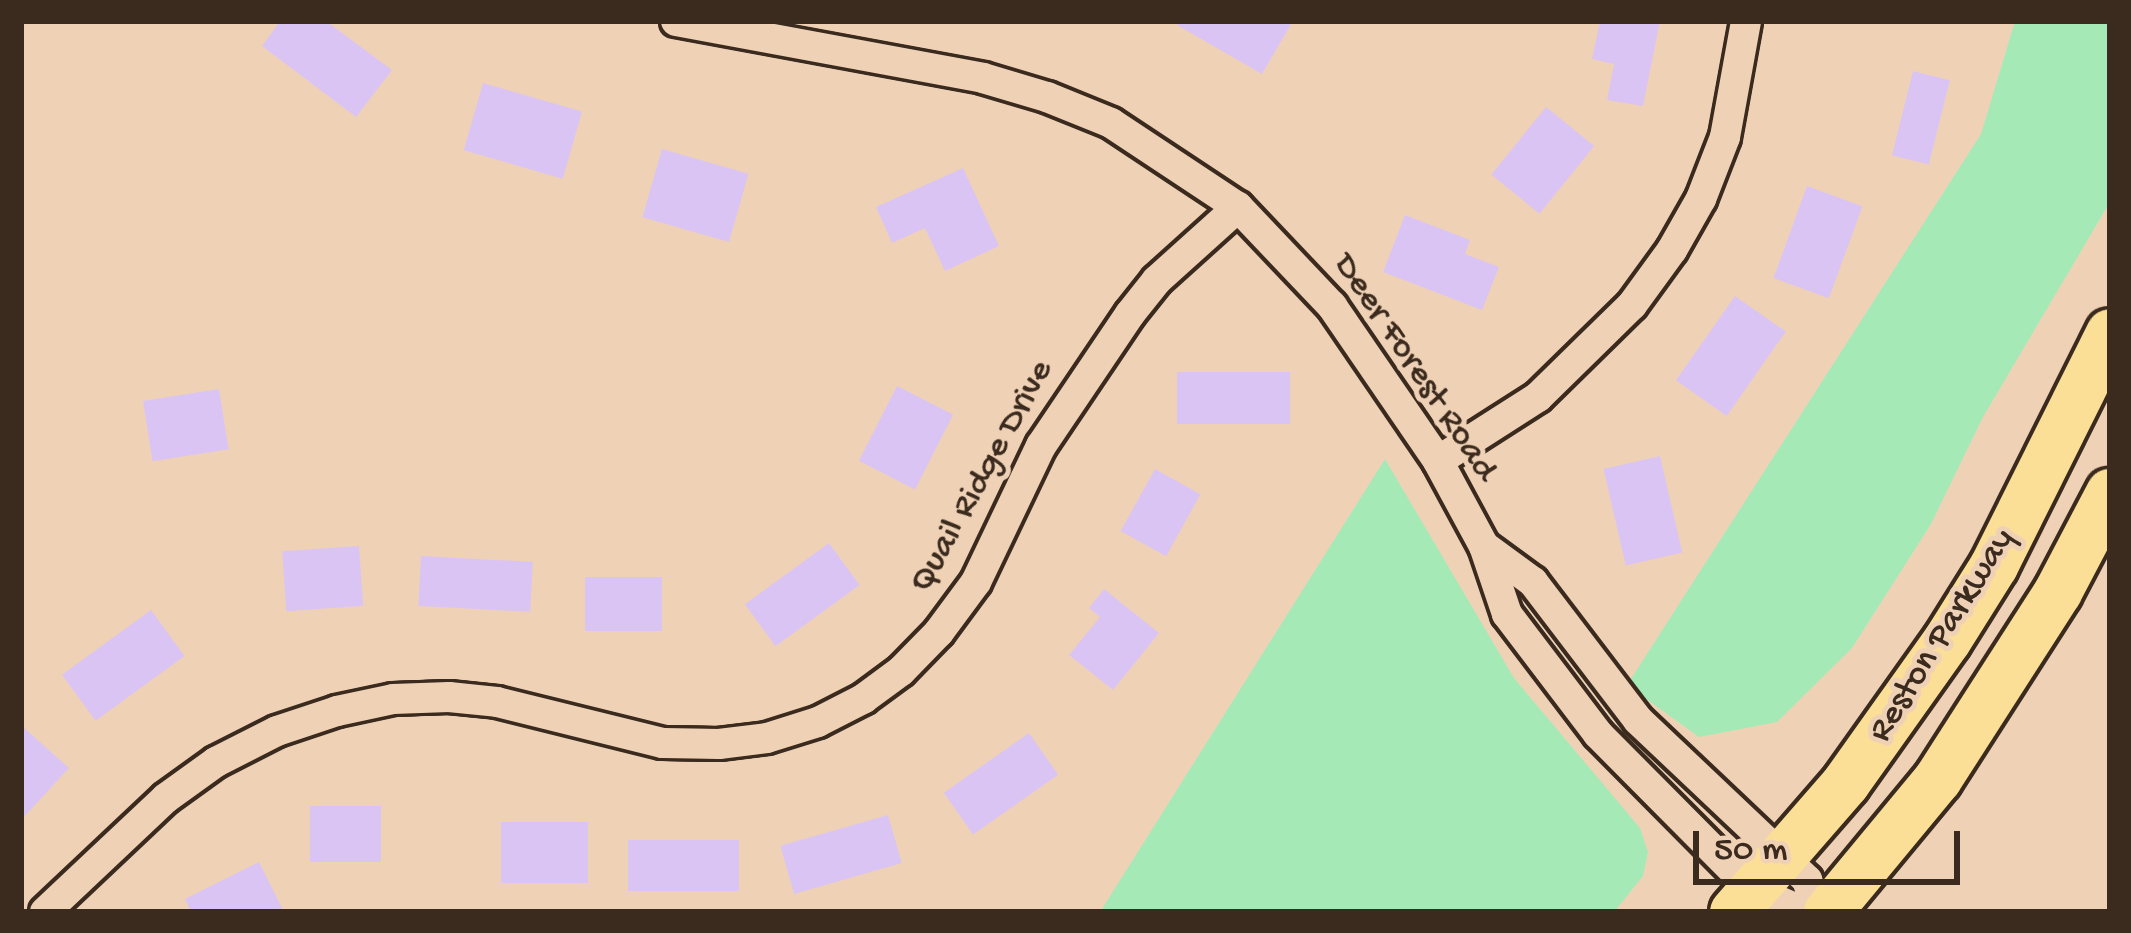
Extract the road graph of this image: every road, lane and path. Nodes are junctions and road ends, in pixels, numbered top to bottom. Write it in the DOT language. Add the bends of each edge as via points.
graph roads {
  1 [pos="676,21"];
  2 [pos="1746,21"];
  3 [pos="1238,207"];
  4 [pos="2110,333"];
  5 [pos="1438,460"];
  6 [pos="2110,493"];
  7 [pos="1484,546"];
  8 [pos="1756,887"];
  9 [pos="45,912"];
  10 [pos="1804,912"];
  11 [pos="1818,912"];
  12 [pos="1828,912"];
  1 -- 3 [label="street, Deer Forest Road" via="1047,97 1111,123"];
  2 -- 5 [label="street" via="1725,137 1672,250 1632,304 1538,397"];
  3 -- 5 [label="street, Deer Forest Road" via="1332,306"];
  3 -- 9 [label="street, Quail Ridge Drive" via="1130,314 1041,446 976,582 939,632 863,699 767,738 719,744 663,743 449,697 337,711 216,762"];
  4 -- 8 [label="main road, Reston Parkway" via="1994,566 1947,641 1900,713"];
  5 -- 7 [label="street, Deer Forest Road"];
  6 -- 12 [label="main road, Reston Parkway" via="2058,592 1939,779"];
  7 -- 8 [label="street, Deer Forest Road" via="1533,582"];
  7 -- 8 [label="street, Deer Forest Road" via="1508,614 1538,659 1655,797"];
  8 -- 10 [label="street, Deer Forest Road"];
  8 -- 11 [label="street, Deer Forest Road" via="1808,880"];
}
